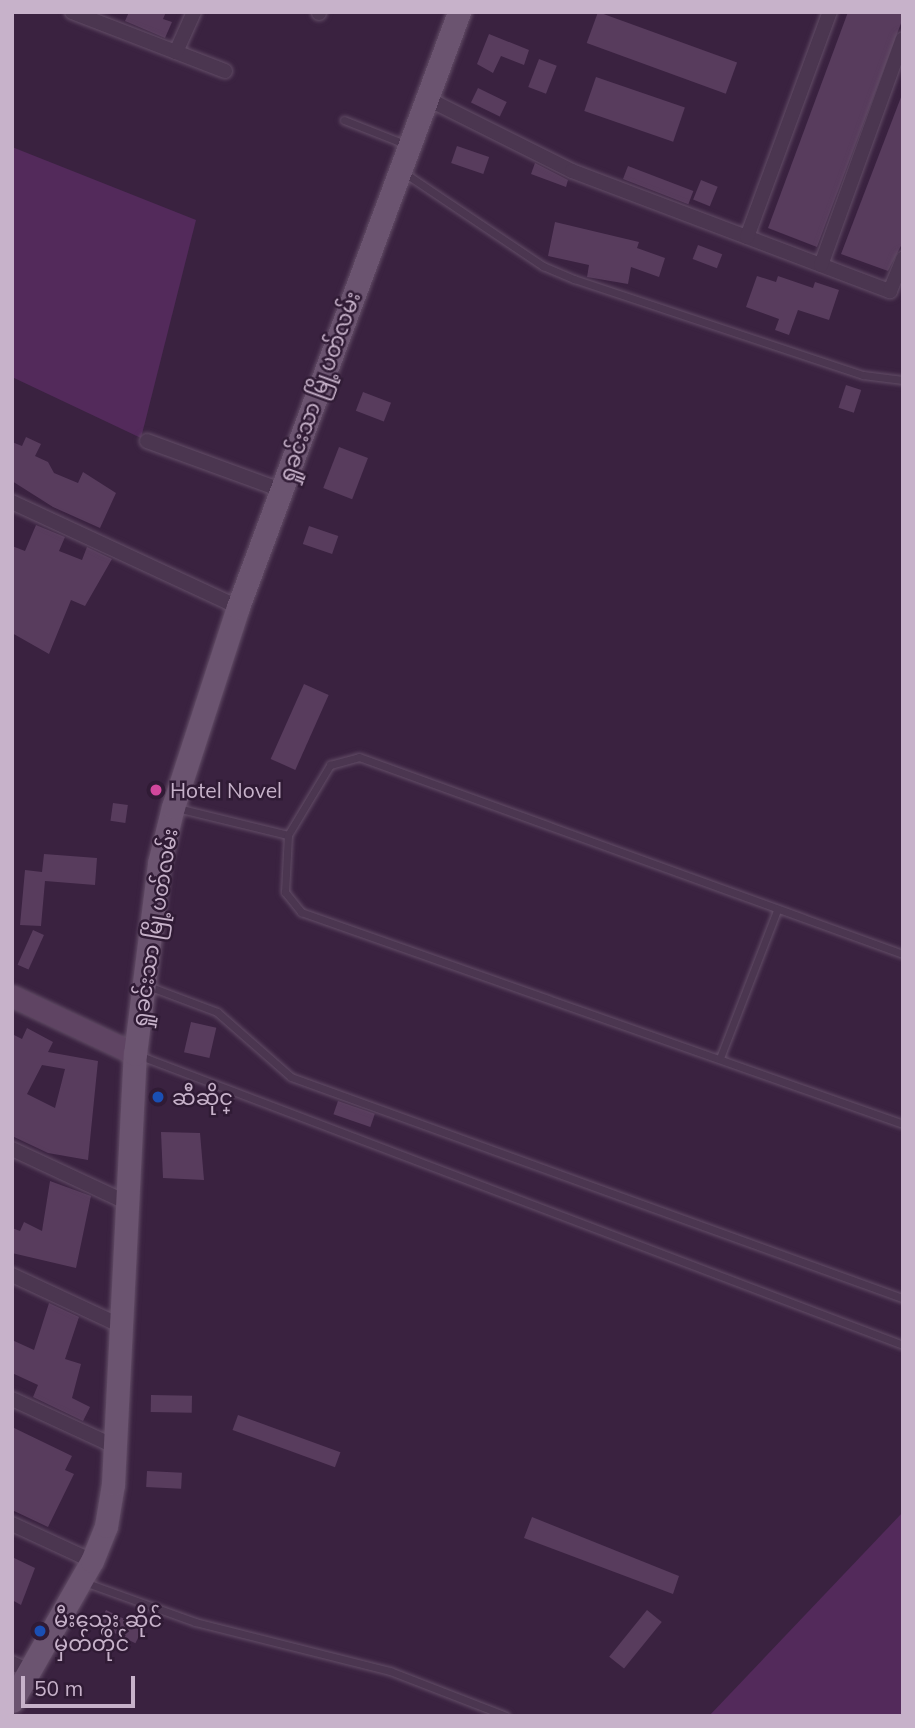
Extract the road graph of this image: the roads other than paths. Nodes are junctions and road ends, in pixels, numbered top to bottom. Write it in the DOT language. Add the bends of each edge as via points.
graph roads {
  1 [pos="72,12"];
  2 [pos="194,12"];
  3 [pos="459,12"];
  4 [pos="831,12"];
  5 [pos="903,39"];
  6 [pos="176,52"];
  7 [pos="225,71"];
  8 [pos="428,99"];
  9 [pos="344,120"];
  10 [pos="409,145"];
  11 [pos="400,170"];
  12 [pos="747,237"];
  13 [pos="903,258"];
  14 [pos="821,265"];
  15 [pos="903,380"];
  16 [pos="147,441"];
  17 [pos="281,489"];
  18 [pos="14,508"];
  19 [pos="238,607"];
  20 [pos="173,807"];
  21 [pos="288,835"];
  22 [pos="777,910"];
  23 [pos="903,954"];
  24 [pos="144,985"];
  25 [pos="12,996"];
  26 [pos="135,1054"];
  27 [pos="720,1058"];
  28 [pos="903,1124"];
  29 [pos="12,1149"];
  30 [pos="128,1203"];
  31 [pos="12,1275"];
  32 [pos="902,1298"];
  33 [pos="119,1325"];
  34 [pos="903,1345"];
  35 [pos="12,1399"];
  36 [pos="114,1446"];
  37 [pos="12,1524"];
  38 [pos="92,1561"];
  39 [pos="80,1581"];
  40 [pos="21,1667"];
  41 [pos="12,1701"];
  42 [pos="506,1716"];
  1 -- 6 [label="street"];
  2 -- 6 [label="street"];
  3 -- 8 [label="main road, ရှုခင်းသာ မြို့ပတ်လမ်း"];
  4 -- 12 [label="street"];
  5 -- 14 [label="street"];
  6 -- 7 [label="street"];
  8 -- 10 [label="main road, ရှုခင်းသာ မြို့ပတ်လမ်း"];
  8 -- 12 [label="street" via="572,171"];
  9 -- 10 [label="lane"];
  10 -- 11 [label="main road, ရှုခင်းသာ မြို့ပတ်လမ်း"];
  11 -- 15 [label="lane" via="543,266 574,279 863,375"];
  11 -- 17 [label="main road, ရှုခင်းသာ မြို့ပတ်လမ်း"];
  12 -- 14 [label="street"];
  13 -- 14 [label="street" via="890,291"];
  16 -- 17 [label="street"];
  17 -- 19 [label="main road, ရှုခင်းသာ မြို့ပတ်လမ်း"];
  18 -- 19 [label="street"];
  19 -- 20 [label="main road, ရှုခင်းသာ မြို့ပတ်လမ်း"];
  20 -- 21 [label="lane"];
  20 -- 24 [label="main road, ရှုခင်းသာ မြို့ပတ်လမ်း" via="159,863"];
  21 -- 22 [label="lane" via="330,765 359,757"];
  21 -- 27 [label="lane" via="285,892 301,912"];
  22 -- 23 [label="lane"];
  22 -- 27 [label="lane"];
  24 -- 26 [label="main road, ရှုခင်းသာ မြို့ပတ်လမ်း"];
  24 -- 32 [label="lane" via="217,1012 291,1077"];
  25 -- 26 [label="street"];
  26 -- 30 [label="main road, ရှုခင်းသာ မြို့ပတ်လမ်း"];
  26 -- 34 [label="lane"];
  27 -- 28 [label="lane"];
  29 -- 30 [label="street"];
  30 -- 33 [label="main road, ရှုခင်းသာ မြို့ပတ်လမ်း"];
  31 -- 33 [label="street"];
  33 -- 36 [label="main road, ရှုခင်းသာ မြို့ပတ်လမ်း"];
  35 -- 36 [label="street"];
  36 -- 38 [label="main road, ရှုခင်းသာ မြို့ပတ်လမ်း" via="106,1525"];
  37 -- 38 [label="street"];
  38 -- 39 [label="main road, ရှုခင်းသာ မြို့ပတ်လမ်း"];
  39 -- 40 [label="main road, ရှုခင်းသာ မြို့ပတ်လမ်း"];
  39 -- 42 [label="lane" via="195,1622 390,1671"];
  40 -- 41 [label="main road, ရှုခင်းသာ မြို့ပတ်လမ်း"];
}
